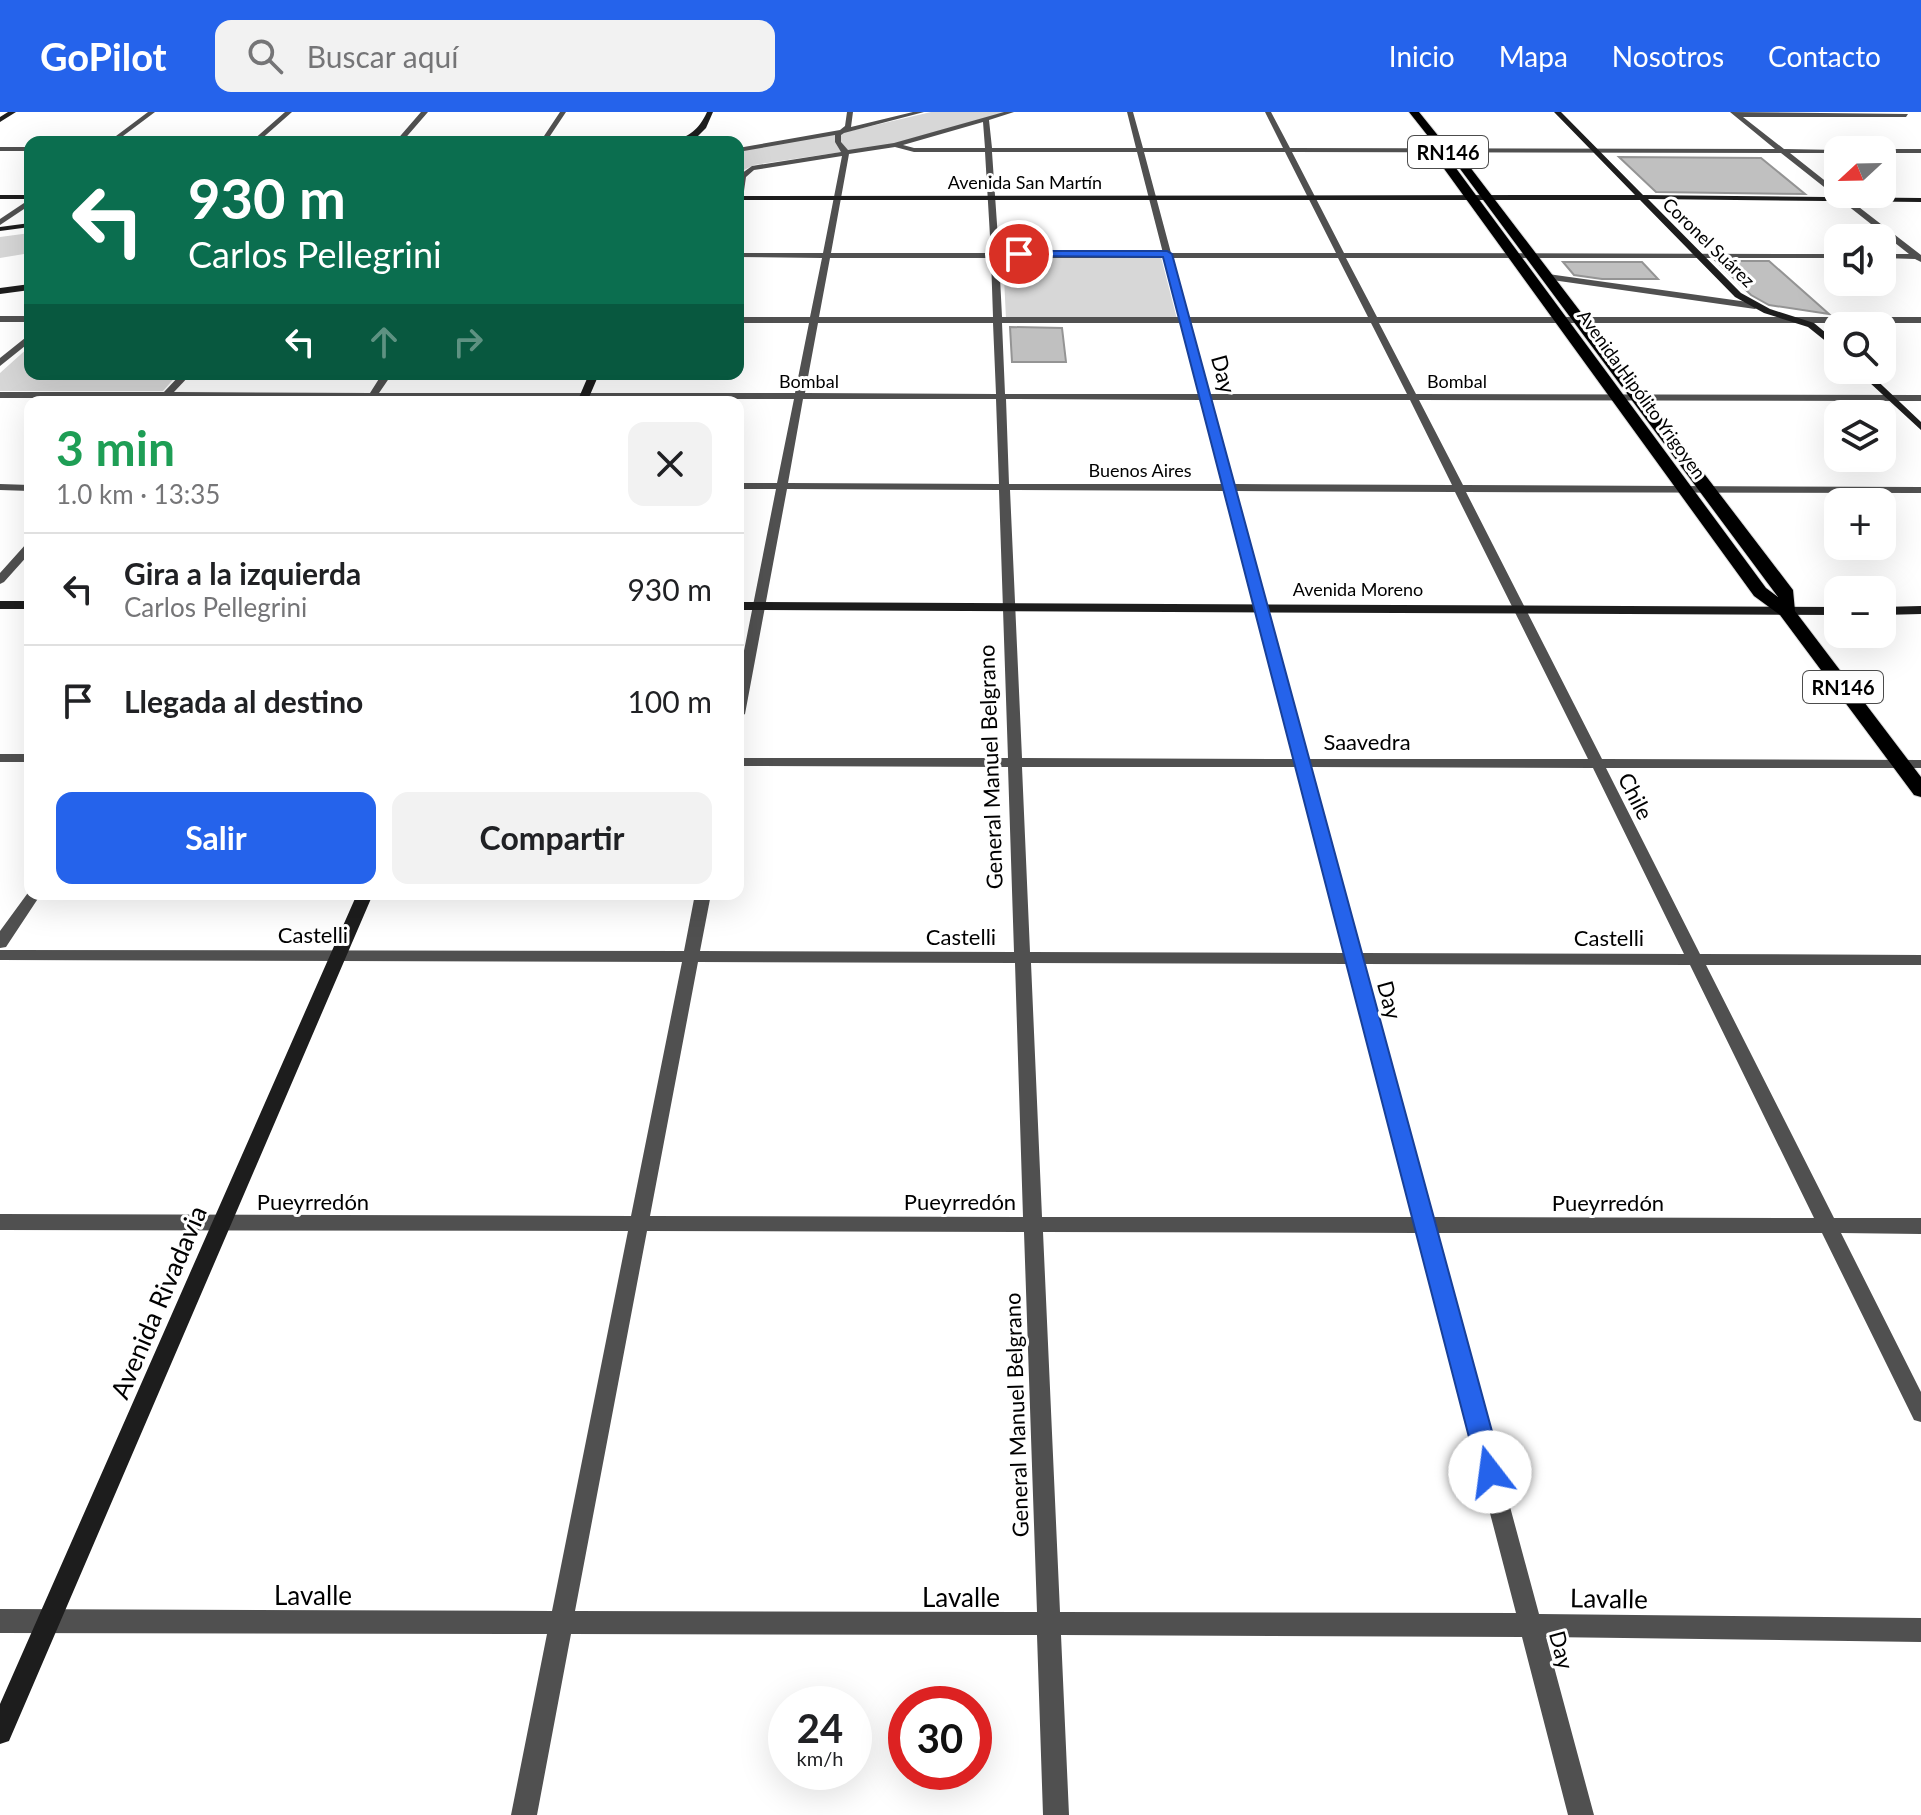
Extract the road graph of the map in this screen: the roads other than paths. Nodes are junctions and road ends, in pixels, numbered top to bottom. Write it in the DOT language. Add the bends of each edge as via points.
graph roads {
  1 [pos="13,112"];
  2 [pos="152,112"];
  3 [pos="289,112"];
  4 [pos="425,112"];
  5 [pos="563,112"];
  6 [pos="710,112"];
  7 [pos="850,112"];
  8 [pos="921,112"];
  9 [pos="1011,112"];
  10 [pos="1130,112"];
  11 [pos="1268,112"];
  12 [pos="1414,112"];
  13 [pos="1557,112"];
  14 [pos="1735,114"];
  15 [pos="1906,115"];
  16 [pos="0,120"];
  17 [pos="986,121"];
  18 [pos="703,128"];
  19 [pos="843,131"];
  20 [pos="119,136"];
  21 [pos="261,136"];
  22 [pos="403,136"];
  23 [pos="547,136"];
  24 [pos="694,136"];
  25 [pos="712,136"];
  26 [pos="809,138"];
  27 [pos="838,142"];
  28 [pos="895,145"];
  29 [pos="744,148"];
  30 [pos="0,149"];
  31 [pos="24,149"];
  32 [pos="990,150"];
  33 [pos="1140,150"];
  34 [pos="1444,150"];
  35 [pos="1594,150"];
  36 [pos="1288,151"];
  37 [pos="1782,151"];
  38 [pos="1824,151"];
  39 [pos="1896,151"];
  40 [pos="1921,151"];
  41 [pos="846,153"];
  42 [pos="744,174"];
  43 [pos="1824,184"];
  44 [pos="0,197"];
  45 [pos="744,198"];
  46 [pos="838,198"];
  47 [pos="993,198"];
  48 [pos="1152,198"];
  49 [pos="1311,198"];
  50 [pos="1471,198"];
  51 [pos="1488,198"];
  52 [pos="1642,198"];
  53 [pos="24,199"];
  54 [pos="1824,200"];
  55 [pos="1896,200"];
  56 [pos="1921,200"];
  57 [pos="24,204"];
  58 [pos="1854,208"];
  59 [pos="0,223"];
  60 [pos="24,226"];
  61 [pos="0,229"];
  62 [pos="827,254"];
  63 [pos="996,254"];
  64 [pos="1167,254"];
  65 [pos="744,255"];
  66 [pos="1340,255"];
  67 [pos="1513,256"];
  68 [pos="1532,256"];
  69 [pos="1699,256"];
  70 [pos="1824,256"];
  71 [pos="1896,257"];
  72 [pos="1920,258"];
  73 [pos="1548,277"];
  74 [pos="24,288"];
  75 [pos="0,291"];
  76 [pos="1755,306"];
  77 [pos="0,319"];
  78 [pos="24,319"];
  79 [pos="744,320"];
  80 [pos="814,320"];
  81 [pos="998,320"];
  82 [pos="1801,320"];
  83 [pos="1824,320"];
  84 [pos="1896,320"];
  85 [pos="1921,320"];
  86 [pos="1185,321"];
  87 [pos="1373,321"];
  88 [pos="1561,321"];
  89 [pos="1581,321"];
  90 [pos="1896,325"];
  91 [pos="1921,328"];
  92 [pos="1824,335"];
  93 [pos="24,342"];
  94 [pos="0,363"];
  95 [pos="181,380"];
  96 [pos="1876,384"];
  97 [pos="0,395"];
  98 [pos="41,396"];
  99 [pos="167,396"];
  100 [pos="799,397"];
  101 [pos="1001,397"];
  102 [pos="1205,397"];
  103 [pos="1412,397"];
  104 [pos="744,398"];
  105 [pos="1618,398"];
  106 [pos="1639,398"];
  107 [pos="1891,398"];
  108 [pos="1921,398"];
  109 [pos="1921,427"];
  110 [pos="744,486"];
  111 [pos="780,486"];
  112 [pos="0,487"];
  113 [pos="1004,487"];
  114 [pos="24,488"];
  115 [pos="1228,488"];
  116 [pos="1458,490"];
  117 [pos="1685,490"];
  118 [pos="1708,490"];
  119 [pos="1921,490"];
  120 [pos="24,553"];
  121 [pos="0,580"];
  122 [pos="0,605"];
  123 [pos="24,605"];
  124 [pos="744,606"];
  125 [pos="759,606"];
  126 [pos="1008,606"];
  127 [pos="1261,607"];
  128 [pos="1520,608"];
  129 [pos="1921,610"];
  130 [pos="1786,611"];
  131 [pos="1824,611"];
  132 [pos="1896,611"];
  133 [pos="744,683"];
  134 [pos="0,758"];
  135 [pos="24,758"];
  136 [pos="744,762"];
  137 [pos="1014,763"];
  138 [pos="1302,763"];
  139 [pos="1595,763"];
  140 [pos="1910,764"];
  141 [pos="1921,791"];
  142 [pos="29,900"];
  143 [pos="362,900"];
  144 [pos="702,900"];
  145 [pos="0,943"];
  146 [pos="0,955"];
  147 [pos="338,956"];
  148 [pos="691,956"];
  149 [pos="1354,958"];
  150 [pos="1021,959"];
  151 [pos="1693,959"];
  152 [pos="1921,960"];
  153 [pos="0,1222"];
  154 [pos="220,1225"];
  155 [pos="639,1225"];
  156 [pos="1031,1225"];
  157 [pos="1425,1225"];
  158 [pos="1827,1226"];
  159 [pos="1921,1226"];
  160 [pos="1921,1413"];
  161 [pos="0,1621"];
  162 [pos="48,1622"];
  163 [pos="561,1624"];
  164 [pos="1531,1625"];
  165 [pos="1049,1626"];
  166 [pos="1921,1630"];
  167 [pos="0,1732"];
  168 [pos="524,1815"];
  169 [pos="1056,1815"];
  170 [pos="1581,1815"];
  1 -- 16 [label="main road"];
  2 -- 20 [label="street"];
  3 -- 21 [label="street"];
  4 -- 22 [label="street"];
  5 -- 23 [label="street"];
  6 -- 18 [label="main road"];
  7 -- 19 [label="street"];
  8 -- 19 [label="street"];
  9 -- 17 [label="street"];
  10 -- 33 [label="street, Day"];
  11 -- 36 [label="street, Chile"];
  12 -- 34 [label="highway, RN146"];
  13 -- 35 [label="main road, Coronel Suárez"];
  14 -- 15 [label="street"];
  14 -- 37 [label="street"];
  17 -- 28 [label="street"];
  17 -- 32 [label="street, General Manuel Belgrano"];
  18 -- 24 [label="main road"];
  18 -- 25 [label="main road"];
  19 -- 26 [label="street"];
  19 -- 27 [label="street"];
  26 -- 27 [label="street"];
  26 -- 29 [label="street"];
  27 -- 41 [label="street"];
  28 -- 32 [label="street"];
  28 -- 41 [label="street"];
  30 -- 31 [label="street"];
  32 -- 33 [label="street"];
  32 -- 47 [label="street, General Manuel Belgrano"];
  33 -- 36 [label="street"];
  33 -- 48 [label="street, Day"];
  34 -- 35 [label="street"];
  34 -- 36 [label="street"];
  34 -- 50 [label="highway, RN146" via="1441,157"];
  34 -- 51 [label="highway, RN146" via="1456,156"];
  35 -- 37 [label="street"];
  35 -- 52 [label="main road, Coronel Suárez"];
  36 -- 49 [label="street, Chile"];
  37 -- 38 [label="street"];
  37 -- 43 [label="street"];
  39 -- 40 [label="street"];
  41 -- 42 [label="street" via="752,168"];
  41 -- 46 [label="street"];
  44 -- 53 [label="main road"];
  45 -- 46 [label="main road, Avenida San Martín"];
  46 -- 47 [label="main road, Avenida San Martín"];
  46 -- 62 [label="street"];
  47 -- 48 [label="main road, Avenida San Martín"];
  47 -- 63 [label="street, General Manuel Belgrano"];
  48 -- 49 [label="main road, Avenida San Martín"];
  48 -- 64 [label="street, Day"];
  49 -- 50 [label="main road, Avenida San Martín"];
  49 -- 66 [label="street, Chile"];
  50 -- 51 [label="main road, Avenida San Martín"];
  50 -- 67 [label="highway, Avenida Hipólito Yrigoyen / RN146"];
  51 -- 52 [label="main road, Avenida San Martín"];
  51 -- 68 [label="highway, Avenida Hipólito Yrigoyen / RN146"];
  52 -- 54 [label="main road, Avenida San Martín"];
  52 -- 69 [label="main road, Coronel Suárez"];
  55 -- 56 [label="main road, Avenida San Martín"];
  57 -- 59 [label="street"];
  58 -- 72 [label="street"];
  60 -- 61 [label="main road"];
  62 -- 63 [label="street"];
  62 -- 65 [label="street"];
  62 -- 80 [label="street"];
  63 -- 64 [label="street"];
  63 -- 81 [label="street, General Manuel Belgrano"];
  64 -- 66 [label="street"];
  64 -- 86 [label="street, Day"];
  66 -- 67 [label="street"];
  66 -- 87 [label="street, Chile"];
  67 -- 68 [label="street"];
  67 -- 88 [label="highway, Avenida Hipólito Yrigoyen / RN146"];
  68 -- 69 [label="street"];
  68 -- 73 [label="highway, Avenida Hipólito Yrigoyen / RN146"];
  69 -- 70 [label="street"];
  69 -- 76 [label="main road, Coronel Suárez"];
  71 -- 72 [label="street"];
  73 -- 76 [label="street"];
  73 -- 89 [label="highway, Avenida Hipólito Yrigoyen / RN146"];
  74 -- 75 [label="main road"];
  76 -- 82 [label="main road"];
  77 -- 78 [label="street"];
  79 -- 80 [label="street"];
  80 -- 81 [label="street"];
  80 -- 100 [label="street"];
  81 -- 86 [label="street"];
  81 -- 101 [label="street, General Manuel Belgrano"];
  82 -- 83 [label="street"];
  82 -- 89 [label="street"];
  82 -- 92 [label="main road"];
  84 -- 85 [label="street"];
  86 -- 87 [label="street"];
  86 -- 102 [label="street, Day"];
  87 -- 88 [label="street"];
  87 -- 103 [label="street, Chile"];
  88 -- 89 [label="street"];
  88 -- 105 [label="highway, Avenida Hipólito Yrigoyen / RN146"];
  89 -- 106 [label="highway, Avenida Hipólito Yrigoyen / RN146"];
  90 -- 91 [label="street"];
  93 -- 94 [label="street"];
  95 -- 99 [label="street"];
  96 -- 107 [label="main road"];
  97 -- 98 [label="street, Bombal"];
  100 -- 101 [label="street, Bombal"];
  100 -- 104 [label="street, Bombal"];
  100 -- 111 [label="street"];
  101 -- 102 [label="street, Bombal"];
  101 -- 113 [label="street, General Manuel Belgrano"];
  102 -- 103 [label="street, Bombal"];
  102 -- 115 [label="street, Day"];
  103 -- 105 [label="street, Bombal"];
  103 -- 116 [label="street, Chile"];
  105 -- 106 [label="street, Bombal"];
  105 -- 117 [label="highway, Avenida Hipólito Yrigoyen / RN146"];
  106 -- 107 [label="street, Bombal"];
  106 -- 118 [label="highway, Avenida Hipólito Yrigoyen / RN146"];
  107 -- 108 [label="street, Bombal"];
  107 -- 109 [label="main road"];
  110 -- 111 [label="street, Buenos Aires"];
  111 -- 113 [label="street, Buenos Aires"];
  111 -- 125 [label="street"];
  112 -- 114 [label="street"];
  113 -- 115 [label="street, Buenos Aires"];
  113 -- 126 [label="street, General Manuel Belgrano"];
  115 -- 116 [label="street, Buenos Aires"];
  115 -- 127 [label="street, Day"];
  116 -- 117 [label="street, Buenos Aires"];
  116 -- 128 [label="street, Chile"];
  117 -- 118 [label="street, Buenos Aires"];
  117 -- 130 [label="highway, Avenida Hipólito Yrigoyen / RN146" via="1760,592"];
  118 -- 119 [label="street, Buenos Aires"];
  118 -- 130 [label="highway, Avenida Hipólito Yrigoyen / RN146" via="1787,594"];
  120 -- 121 [label="street"];
  122 -- 123 [label="main road"];
  124 -- 125 [label="main road, Avenida Moreno"];
  125 -- 126 [label="main road, Avenida Moreno"];
  125 -- 133 [label="street"];
  126 -- 127 [label="main road, Avenida Moreno"];
  126 -- 137 [label="street, General Manuel Belgrano"];
  127 -- 128 [label="main road, Avenida Moreno"];
  127 -- 138 [label="street, Day"];
  128 -- 130 [label="main road, Avenida Moreno"];
  128 -- 139 [label="street, Chile"];
  129 -- 132 [label="main road"];
  130 -- 131 [label="main road, Avenida Moreno"];
  130 -- 140 [label="highway, Avenida Hipólito Yrigoyen / RN146"];
  134 -- 135 [label="street"];
  136 -- 137 [label="street, Saavedra"];
  137 -- 138 [label="street, Saavedra"];
  137 -- 150 [label="street, General Manuel Belgrano"];
  138 -- 139 [label="street, Saavedra"];
  138 -- 149 [label="street, Day"];
  139 -- 140 [label="street, Saavedra"];
  139 -- 151 [label="street, Chile"];
  140 -- 141 [label="highway, Avenida Hipólito Yrigoyen / RN146"];
  142 -- 145 [label="street"];
  143 -- 147 [label="main road, Avenida Rivadavia"];
  144 -- 148 [label="street"];
  146 -- 147 [label="street, Castelli"];
  147 -- 148 [label="street, Castelli"];
  147 -- 154 [label="main road, Avenida Rivadavia"];
  148 -- 150 [label="street, Castelli"];
  148 -- 155 [label="street"];
  149 -- 150 [label="street, Castelli"];
  149 -- 151 [label="street, Castelli"];
  149 -- 157 [label="street, Day"];
  150 -- 156 [label="street, General Manuel Belgrano"];
  151 -- 152 [label="street, Castelli"];
  151 -- 158 [label="street, Chile"];
  153 -- 154 [label="street, Pueyrredón"];
  154 -- 155 [label="street, Pueyrredón"];
  154 -- 162 [label="main road, Avenida Rivadavia"];
  155 -- 156 [label="street, Pueyrredón"];
  155 -- 163 [label="street"];
  156 -- 157 [label="street, Pueyrredón"];
  156 -- 165 [label="street, General Manuel Belgrano"];
  157 -- 158 [label="street, Pueyrredón"];
  157 -- 164 [label="street, Day"];
  158 -- 159 [label="street, Pueyrredón"];
  158 -- 160 [label="street, Chile"];
  161 -- 162 [label="street, Lavalle"];
  162 -- 163 [label="street, Lavalle"];
  162 -- 167 [label="main road, Avenida Rivadavia"];
  163 -- 165 [label="street, Lavalle"];
  163 -- 168 [label="street"];
  164 -- 165 [label="street, Lavalle"];
  164 -- 166 [label="street, Lavalle"];
  164 -- 170 [label="street, Day"];
  165 -- 169 [label="street, General Manuel Belgrano"];
}
